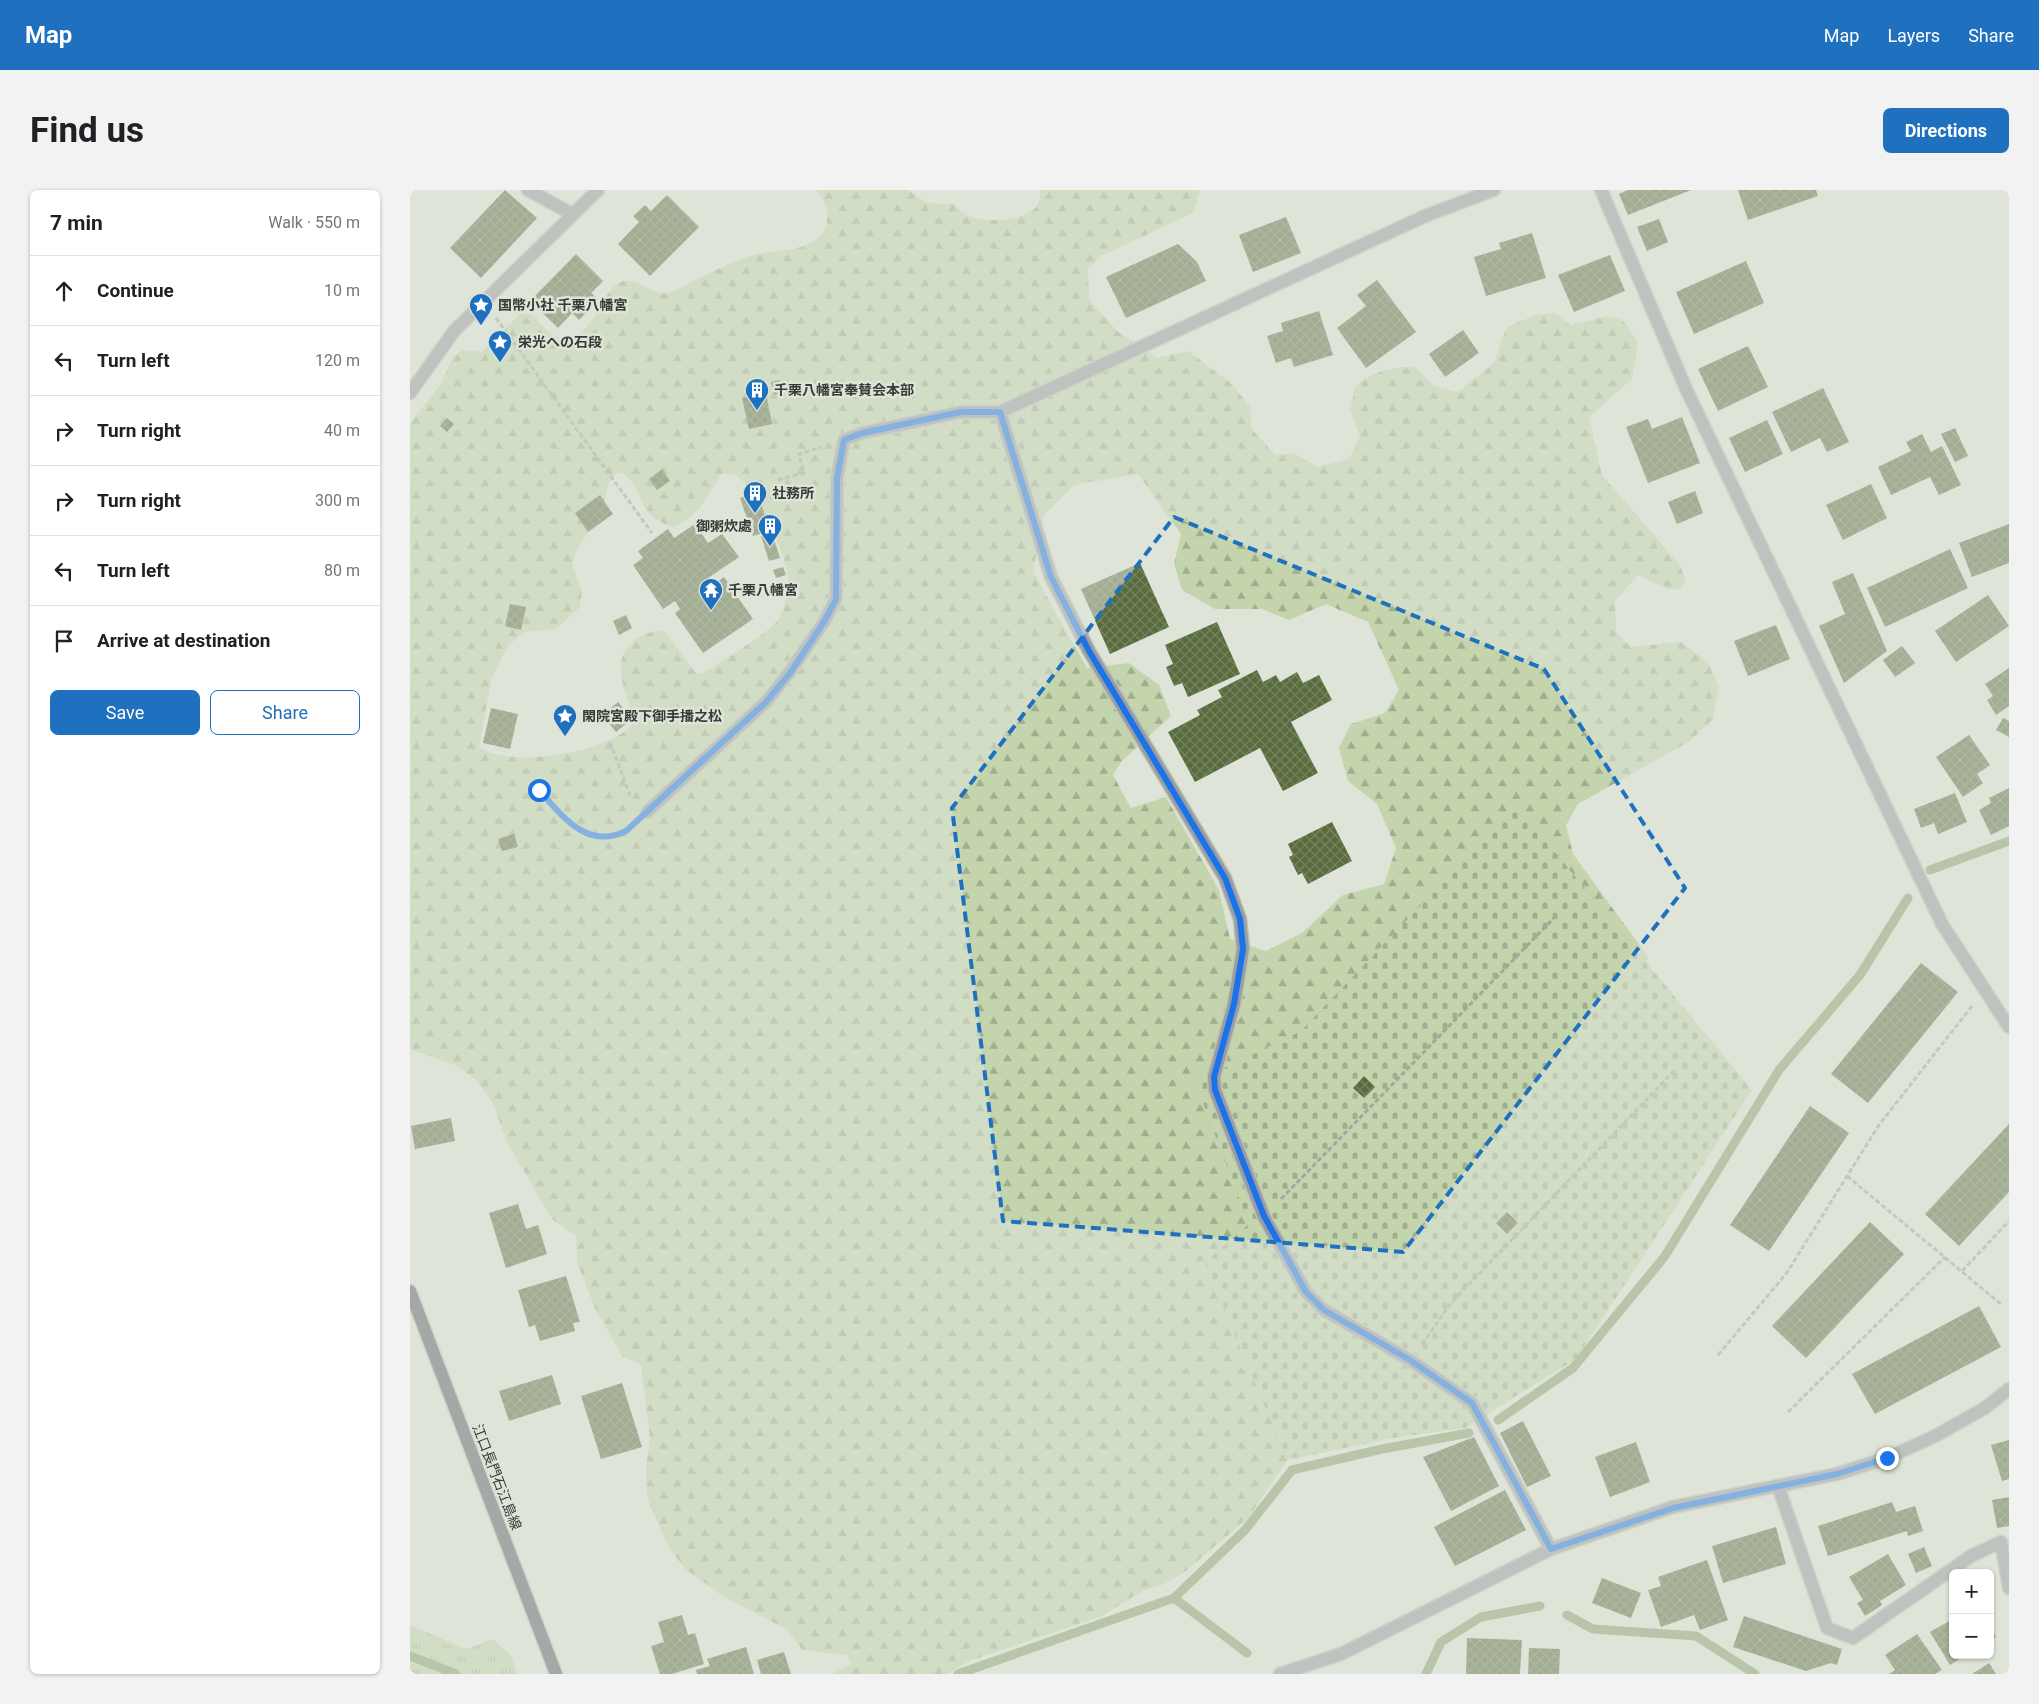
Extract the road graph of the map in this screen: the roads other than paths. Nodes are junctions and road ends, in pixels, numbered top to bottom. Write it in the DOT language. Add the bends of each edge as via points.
graph roads {
  1 [pos="528,190"];
  2 [pos="598,190"];
  3 [pos="1494,190"];
  4 [pos="1601,190"];
  5 [pos="572,214"];
  6 [pos="410,393"];
  7 [pos="1000,412"];
  8 [pos="643,815"];
  9 [pos="2009,1027"];
  10 [pos="410,1291"];
  11 [pos="2009,1389"];
  12 [pos="1778,1486"];
  13 [pos="2005,1541"];
  14 [pos="1551,1549"];
  15 [pos="2009,1588"];
  16 [pos="556,1674"];
  17 [pos="1280,1674"];
  1 -- 5 [label="street"];
  2 -- 5 [label="street"];
  3 -- 7 [label="street" via="1425,216"];
  4 -- 9 [label="street" via="1687,391 1942,924"];
  5 -- 6 [label="street" via="454,331"];
  7 -- 8 [label="street" via="961,412 862,433 844,440 837,478 836,599 828,614 790,673 766,702"];
  7 -- 14 [label="street" via="1051,577 1089,651 1225,878 1240,919 1243,949 1234,1004 1214,1077 1215,1090 1264,1216 1306,1292 1324,1310 1410,1360 1472,1403"];
  10 -- 16 [label="main road, 江口長門石江島線"];
  11 -- 12 [label="street" via="1936,1436 1887,1458 1837,1474"];
  12 -- 13 [label="street" via="1827,1628 1853,1638 1971,1556"];
  12 -- 14 [label="street" via="1673,1508"];
  13 -- 15 [label="street"];
  14 -- 17 [label="street" via="1342,1654"];
}
